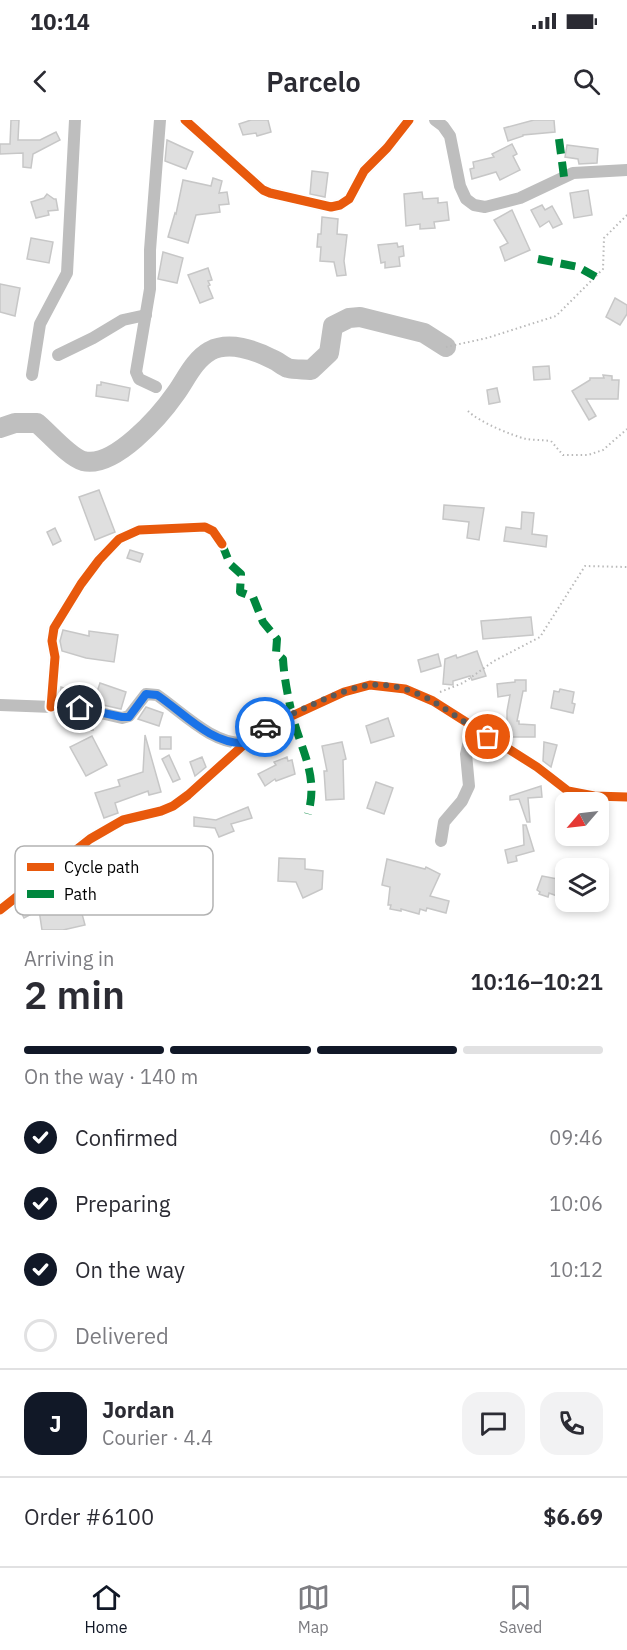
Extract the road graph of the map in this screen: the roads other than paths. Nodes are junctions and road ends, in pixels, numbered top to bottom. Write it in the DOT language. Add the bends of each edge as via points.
graph roads {
  1 [pos="75,120"];
  2 [pos="160,120"];
  3 [pos="185,120"];
  4 [pos="409,120"];
  5 [pos="435,120"];
  6 [pos="627,170"];
  7 [pos="146,315"];
  8 [pos="58,355"];
  9 [pos="32,375"];
  10 [pos="156,387"];
  11 [pos="222,544"];
  12 [pos="0,705"];
  13 [pos="51,707"];
  14 [pos="472,728"];
  15 [pos="245,743"];
  16 [pos="627,797"];
  17 [pos="441,841"];
  18 [pos="81,846"];
  19 [pos="15,898"];
  20 [pos="0,910"];
  1 -- 9 [label="street" via="67,273 40,324"];
  2 -- 7 [label="street"];
  3 -- 4 [label="street" via="263,190 331,207 349,199 364,171"];
  5 -- 6 [label="street" via="450,136 460,186 474,205 485,207 520,198 573,173"];
  7 -- 8 [label="street" via="123,320"];
  7 -- 10 [label="street" via="136,372 139,380"];
  11 -- 13 [label="street" via="205,527 139,530 119,539 81,584 54,628"];
  12 -- 13 [label="street"];
  13 -- 15 [label="street" via="129,717 150,693 225,742"];
  14 -- 15 [label="street" via="433,701 405,689 370,684 292,714 259,730"];
  14 -- 16 [label="street" via="537,767 568,791"];
  14 -- 17 [label="street" via="466,754 469,786 444,822"];
  15 -- 18 [label="street" via="173,806 123,820"];
  19 -- 20 [label="street"];
}
